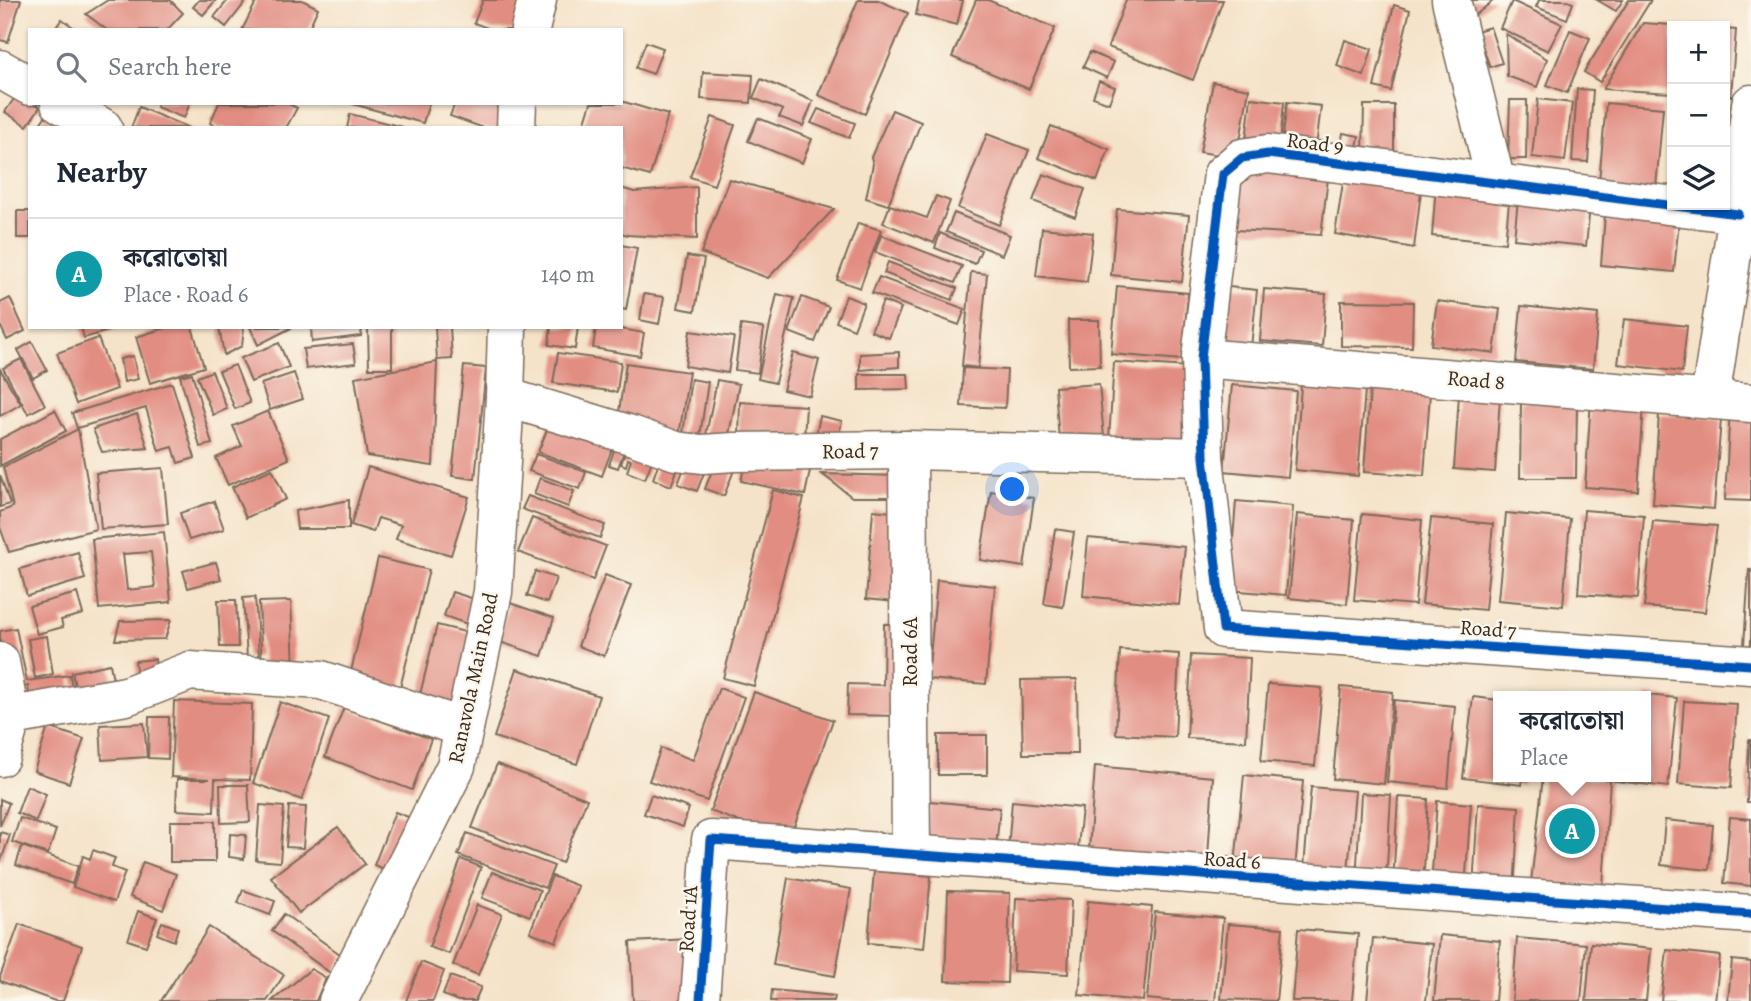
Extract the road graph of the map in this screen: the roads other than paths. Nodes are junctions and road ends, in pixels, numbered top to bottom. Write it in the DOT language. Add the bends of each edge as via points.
graph roads {
  1 [pos="537,0"];
  2 [pos="1451,0"];
  3 [pos="530,28"];
  4 [pos="0,69"];
  5 [pos="28,85"];
  6 [pos="1751,104"];
  7 [pos="63,105"];
  8 [pos="517,105"];
  9 [pos="100,126"];
  10 [pos="516,126"];
  11 [pos="1496,183"];
  12 [pos="1738,214"];
  13 [pos="507,329"];
  14 [pos="1201,358"];
  15 [pos="505,397"];
  16 [pos="1710,399"];
  17 [pos="1751,402"];
  18 [pos="908,450"];
  19 [pos="1204,457"];
  20 [pos="1223,629"];
  21 [pos="0,662"];
  22 [pos="1751,665"];
  23 [pos="6,715"];
  24 [pos="464,728"];
  25 [pos="0,757"];
  26 [pos="711,840"];
  27 [pos="911,854"];
  28 [pos="1751,914"];
  29 [pos="338,1001"];
  30 [pos="700,1001"];
  1 -- 3 [label="street"];
  2 -- 11 [label="street"];
  4 -- 5 [label="street"];
  6 -- 12 [label="street"];
  7 -- 9 [label="street"];
  8 -- 10 [label="street"];
  11 -- 12 [label="street, Road 9"];
  11 -- 14 [label="street, Road 9" via="1268,154 1242,158 1223,174"];
  12 -- 16 [label="street"];
  13 -- 15 [label="street, Ranavola Main Road"];
  14 -- 16 [label="street, Road 8"];
  14 -- 19 [label="street, Road 9"];
  15 -- 18 [label="street, Road 7" via="689,453"];
  15 -- 24 [label="street, Ranavola Main Road" via="493,592"];
  16 -- 17 [label="street, Road 8"];
  18 -- 19 [label="street, Road 7"];
  18 -- 27 [label="street, Road 6A"];
  19 -- 20 [label="street, Road 9"];
  20 -- 22 [label="street, Road 7"];
  21 -- 23 [label="street"];
  23 -- 24 [label="street" via="126,696 190,671 321,680"];
  23 -- 25 [label="street"];
  24 -- 29 [label="street, Ranavola Main Road" via="456,766"];
  26 -- 27 [label="street, Road 6"];
  26 -- 30 [label="street, Road 1A"];
  27 -- 28 [label="street, Road 6"];
}
